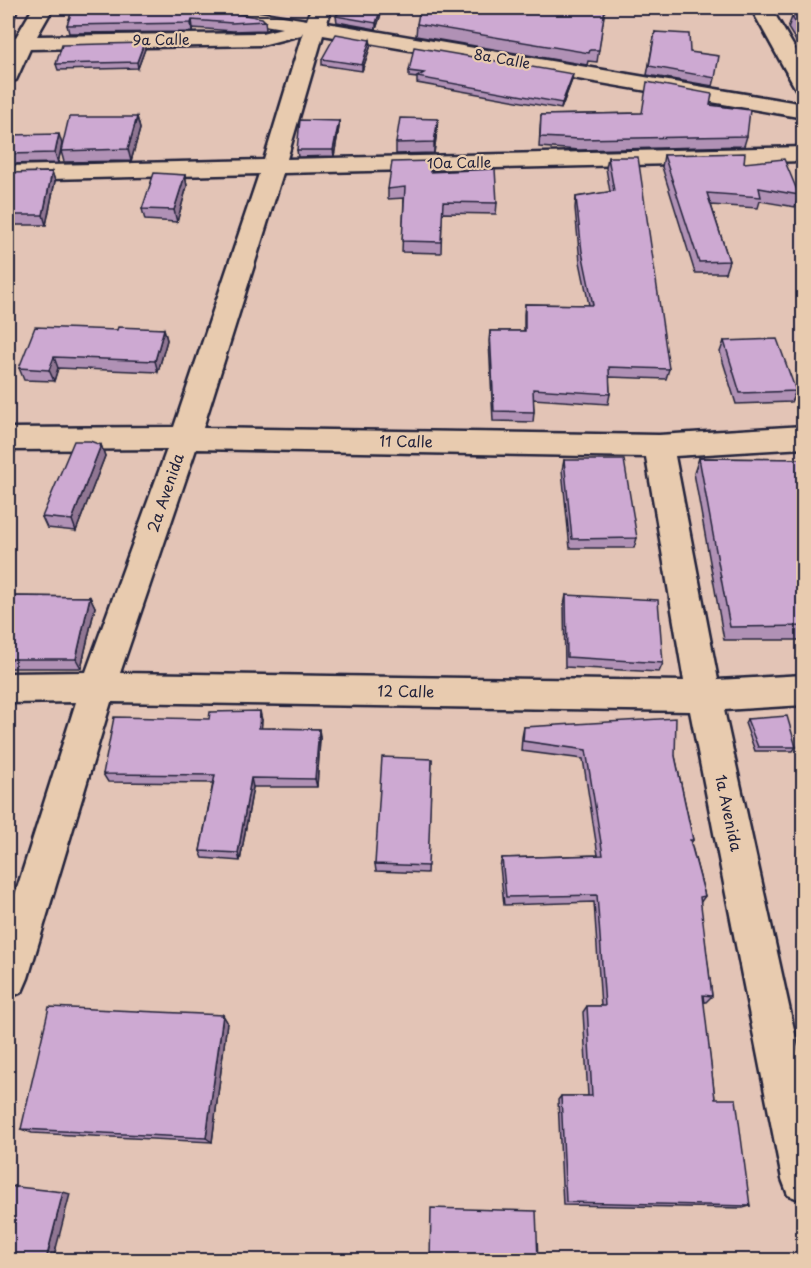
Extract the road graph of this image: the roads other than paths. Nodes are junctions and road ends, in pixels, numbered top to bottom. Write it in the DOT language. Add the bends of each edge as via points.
graph roads {
  1 [pos="43,8"];
  2 [pos="201,8"];
  3 [pos="761,8"];
  4 [pos="317,17"];
  5 [pos="15,42"];
  6 [pos="8,75"];
  7 [pos="804,84"];
  8 [pos="804,111"];
  9 [pos="804,154"];
  10 [pos="273,167"];
  11 [pos="8,173"];
  12 [pos="804,437"];
  13 [pos="185,438"];
  14 [pos="8,439"];
  15 [pos="659,446"];
  16 [pos="98,687"];
  17 [pos="8,688"];
  18 [pos="804,690"];
  19 [pos="704,696"];
  20 [pos="8,978"];
  21 [pos="804,1179"];
  1 -- 5 [label="street"];
  2 -- 4 [label="street, 8a Calle"];
  3 -- 7 [label="street"];
  4 -- 5 [label="street, 9a Calle" via="262,39"];
  4 -- 8 [label="street, 8a Calle"];
  4 -- 10 [label="street, 2a Avenida"];
  5 -- 6 [label="street"];
  9 -- 10 [label="street, 10a Calle"];
  10 -- 11 [label="street, 10a Calle"];
  10 -- 13 [label="street, 2a Avenida"];
  12 -- 15 [label="street, 11 Calle"];
  13 -- 14 [label="street, 11 Calle"];
  13 -- 15 [label="street, 11 Calle"];
  13 -- 16 [label="street, 2a Avenida"];
  15 -- 19 [label="street, 1a Avenida"];
  16 -- 17 [label="street, 12 Calle"];
  16 -- 19 [label="street, 12 Calle"];
  16 -- 20 [label="street, 2a Avenida"];
  18 -- 19 [label="street, 12 Calle"];
  19 -- 21 [label="street, 1a Avenida"];
}
